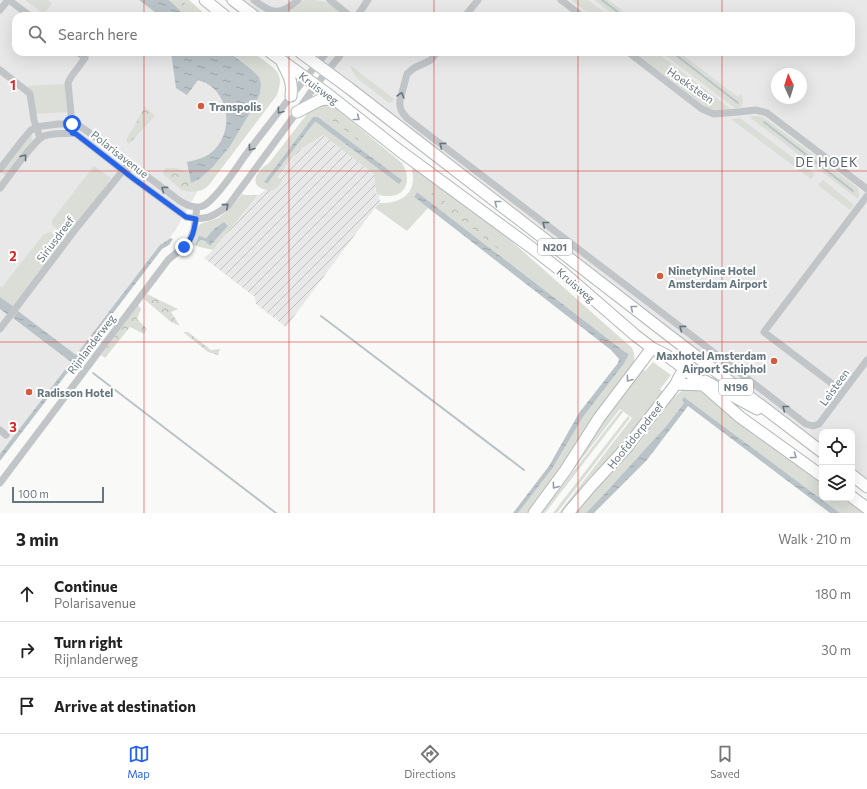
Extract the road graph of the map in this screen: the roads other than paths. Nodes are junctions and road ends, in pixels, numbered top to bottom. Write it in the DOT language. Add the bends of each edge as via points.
graph roads {
  1 [pos="8,0"];
  2 [pos="205,0"];
  3 [pos="233,0"];
  4 [pos="254,0"];
  5 [pos="298,0"];
  6 [pos="330,0"];
  7 [pos="368,0"];
  8 [pos="478,0"];
  9 [pos="561,0"];
  10 [pos="0,10"];
  11 [pos="24,12"];
  12 [pos="220,12"];
  13 [pos="249,12"];
  14 [pos="345,12"];
  15 [pos="360,12"];
  16 [pos="468,12"];
  17 [pos="577,12"];
  18 [pos="82,56"];
  19 [pos="275,56"];
  20 [pos="305,56"];
  21 [pos="323,56"];
  22 [pos="339,56"];
  23 [pos="434,56"];
  24 [pos="633,56"];
  25 [pos="282,61"];
  26 [pos="316,64"];
  27 [pos="0,70"];
  28 [pos="326,72"];
  29 [pos="305,78"];
  30 [pos="315,86"];
  31 [pos="291,96"];
  32 [pos="335,100"];
  33 [pos="297,112"];
  34 [pos="72,124"];
  35 [pos="36,128"];
  36 [pos="72,133"];
  37 [pos="40,138"];
  38 [pos="129,163"];
  39 [pos="0,169"];
  40 [pos="123,170"];
  41 [pos="1,185"];
  42 [pos="867,189"];
  43 [pos="867,196"];
  44 [pos="197,207"];
  45 [pos="196,219"];
  46 [pos="0,329"];
  47 [pos="652,348"];
  48 [pos="688,350"];
  49 [pos="867,360"];
  50 [pos="685,369"];
  51 [pos="676,384"];
  52 [pos="702,385"];
  53 [pos="842,392"];
  54 [pos="784,424"];
  55 [pos="819,450"];
  56 [pos="819,474"];
  57 [pos="855,477"];
  58 [pos="0,483"];
  59 [pos="867,487"];
  60 [pos="855,499"];
  61 [pos="867,508"];
  62 [pos="534,513"];
  63 [pos="568,513"];
  1 -- 10 [label="street"];
  1 -- 11 [label="street"];
  2 -- 12 [label="highway"];
  3 -- 13 [label="highway"];
  4 -- 5 [label="street" via="274,11 287,8"];
  6 -- 14 [label="street"];
  7 -- 15 [label="street"];
  8 -- 16 [label="street"];
  9 -- 17 [label="street"];
  18 -- 34 [label="street" via="85,58 68,83"];
  19 -- 25 [label="highway, Kruisweg / N201"];
  20 -- 26 [label="highway, Kruisweg / N201"];
  21 -- 26 [label="street"];
  22 -- 28 [label="street"];
  53 -- 23 [label="street, Leisteen, one-way" via="818,426 806,424 408,119 400,110 407,74"];
  24 -- 42 [label="street, Hoeksteen" via="708,112 714,114 756,110 767,113"];
  25 -- 29 [label="highway, Kruisweg / N201"];
  25 -- 31 [label="highway" via="291,82"];
  26 -- 28 [label="highway, Kruisweg / N201"];
  26 -- 29 [label="street"];
  27 -- 35 [label="street" via="30,94"];
  28 -- 30 [label="street"];
  48 -- 28 [label="highway, Kruisweg / N201, one-way"];
  29 -- 30 [label="highway, Kruisweg / N201"];
  29 -- 31 [label="street"];
  30 -- 32 [label="highway, Kruisweg / N201"];
  30 -- 33 [label="street"];
  31 -- 44 [label="street, one-way" via="209,202"];
  32 -- 33 [label="highway" via="320,100"];
  32 -- 47 [label="highway, Kruisweg / N201, one-way" via="400,152 549,262"];
  45 -- 33 [label="street, one-way" via="214,216 228,206"];
  34 -- 35 [label="street"];
  34 -- 36 [label="street"];
  34 -- 38 [label="street, Polarisavenue" via="87,131"];
  35 -- 37 [label="street"];
  35 -- 39 [label="street" via="31,130"];
  36 -- 37 [label="street"];
  36 -- 40 [label="street, Polarisavenue"];
  41 -- 37 [label="street, one-way"];
  38 -- 40 [label="street, Siriusdreef"];
  44 -- 38 [label="street, Polarisavenue, one-way" via="180,201"];
  40 -- 45 [label="street, Polarisavenue" via="186,217"];
  40 -- 46 [label="street, Siriusdreef"];
  43 -- 53 [label="street" via="764,332"];
  44 -- 45 [label="street, Rijnlanderweg"];
  45 -- 58 [label="street, Rijnlanderweg" via="189,242 168,260"];
  47 -- 50 [label="highway, Kruisweg / N196"];
  47 -- 62 [label="highway, one-way" via="599,418 566,471"];
  48 -- 50 [label="highway, Hoofddorpdreef" via="689,357"];
  48 -- 54 [label="highway, Kruisweg / N196"];
  49 -- 53 [label="street, Leisteen"];
  50 -- 51 [label="highway, Hoofddorpdreef"];
  50 -- 52 [label="highway, Kruisweg / N196"];
  50 -- 54 [label="highway, N196"];
  51 -- 52 [label="highway"];
  51 -- 63 [label="highway, Hoofddorpdreef" via="628,446"];
  52 -- 56 [label="highway, Kruisweg / N196, one-way" via="740,417"];
  54 -- 55 [label="highway, Kruisweg / N196"];
  57 -- 59 [label="highway"];
  60 -- 61 [label="highway"];
}
